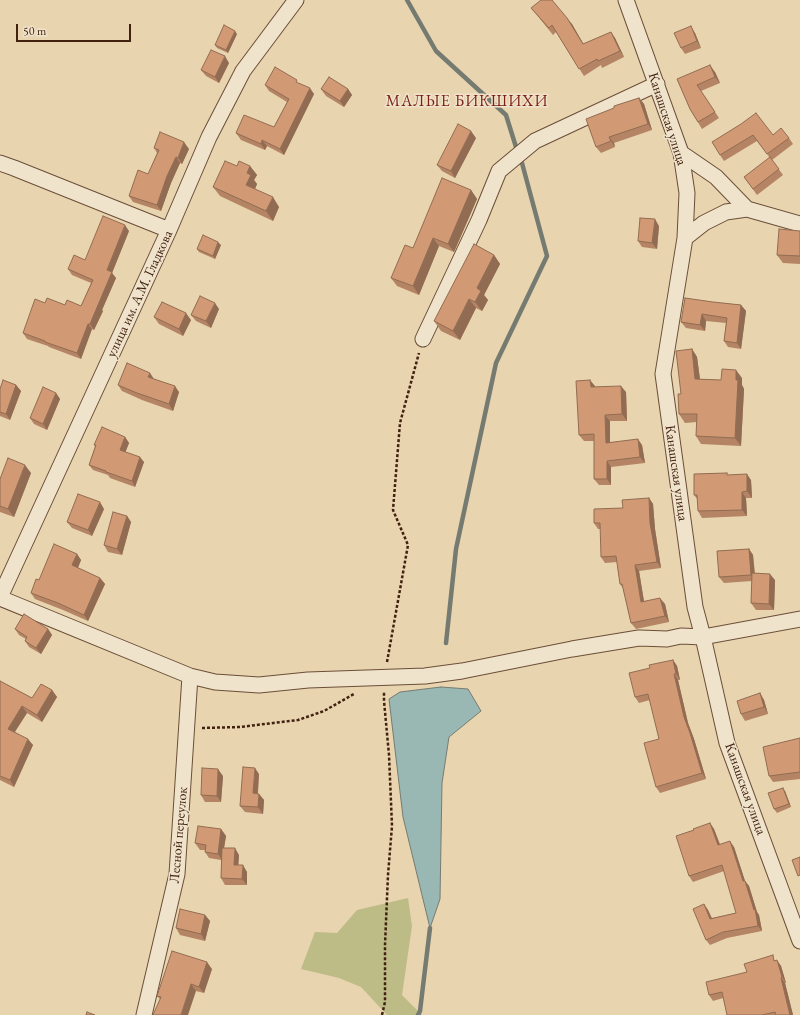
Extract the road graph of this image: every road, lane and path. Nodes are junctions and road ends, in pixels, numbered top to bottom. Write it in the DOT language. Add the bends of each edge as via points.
graph roads {
  1 [pos="296,0"];
  2 [pos="626,0"];
  3 [pos="657,84"];
  4 [pos="681,153"];
  5 [pos="0,163"];
  6 [pos="747,209"];
  7 [pos="800,224"];
  8 [pos="169,230"];
  9 [pos="685,238"];
  10 [pos="423,340"];
  11 [pos="0,597"];
  12 [pos="800,619"];
  13 [pos="703,637"];
  14 [pos="190,676"];
  15 [pos="384,677"];
  16 [pos="358,692"];
  17 [pos="187,728"];
  18 [pos="800,941"];
  19 [pos="144,1015"];
  20 [pos="382,1015"];
  1 -- 8 [label="street, улица им. А.М. Гладкова" via="243,72 209,137"];
  2 -- 3 [label="street, Канашская улица"];
  3 -- 4 [label="street, Канашская улица"];
  3 -- 10 [label="street" via="535,141 499,171"];
  4 -- 6 [label="street" via="716,178"];
  4 -- 9 [label="street, Канашская улица" via="687,193"];
  5 -- 8 [label="street"];
  6 -- 7 [label="street"];
  6 -- 9 [label="street" via="726,212 704,222"];
  8 -- 11 [label="street, улица им. А.М. Гладкова"];
  9 -- 13 [label="street, Канашская улица" via="663,374 694,607"];
  10 -- 15 [label="path" via="400,423 393,510 408,545"];
  11 -- 14 [label="street"];
  12 -- 13 [label="street"];
  13 -- 15 [label="street" via="639,638 462,671 425,676"];
  13 -- 18 [label="street, Канашская улица" via="727,743"];
  14 -- 15 [label="street" via="215,682 259,685"];
  14 -- 17 [label="street, Лесной переулок"];
  15 -- 20 [label="path" via="392,826 385,945 385,1002"];
  16 -- 17 [label="path" via="324,711 298,720 240,728"];
  17 -- 19 [label="street, Лесной переулок" via="177,874"];
}
